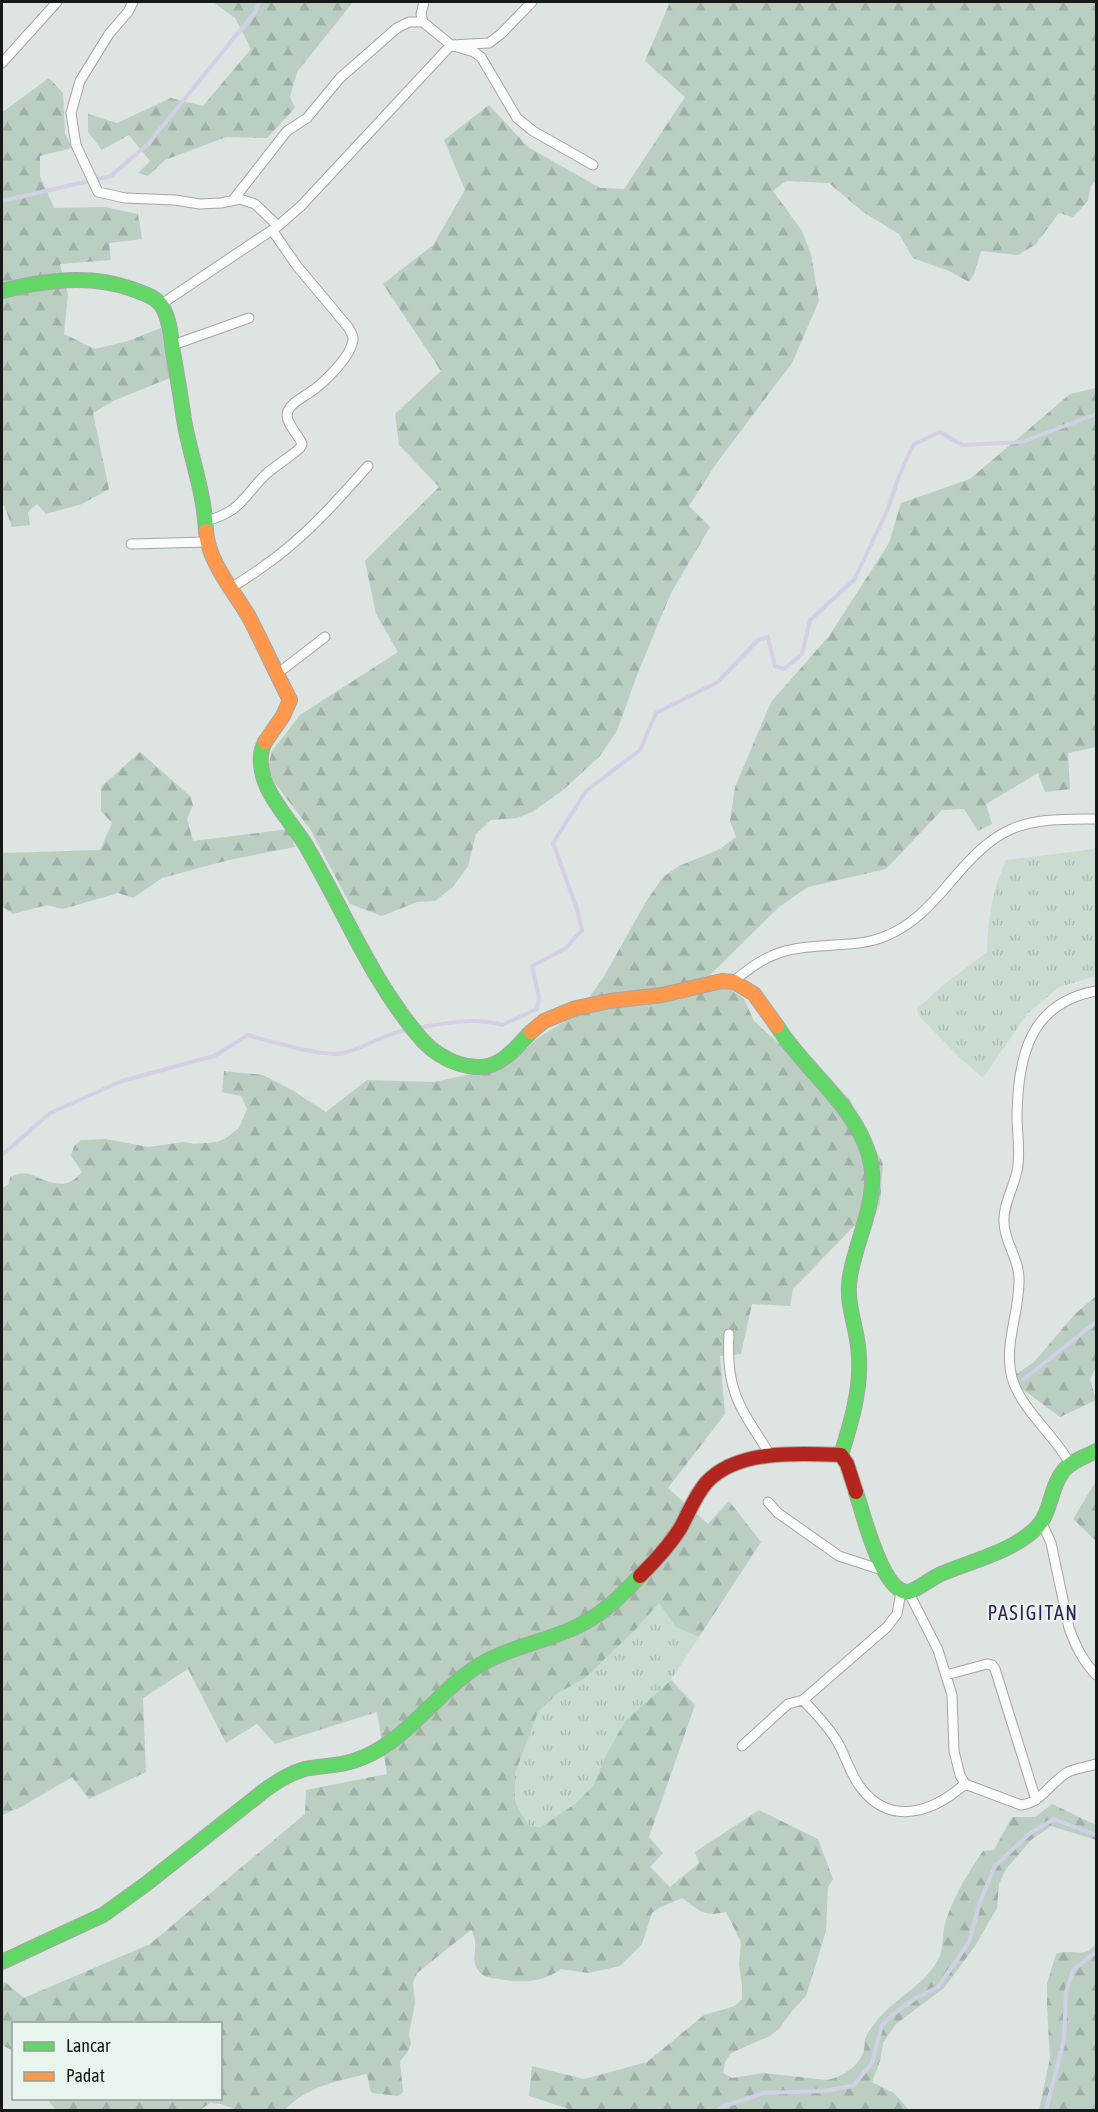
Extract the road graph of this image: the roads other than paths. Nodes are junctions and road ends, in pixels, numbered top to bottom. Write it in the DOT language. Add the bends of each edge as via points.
graph roads {
  1 [pos="57,2"];
  2 [pos="134,2"];
  3 [pos="424,2"];
  4 [pos="532,2"];
  5 [pos="423,22"];
  6 [pos="450,45"];
  7 [pos="2,63"];
  8 [pos="593,165"];
  9 [pos="233,200"];
  10 [pos="275,228"];
  11 [pos="2,291"];
  12 [pos="160,304"];
  13 [pos="249,318"];
  14 [pos="173,345"];
  15 [pos="368,466"];
  16 [pos="206,521"];
  17 [pos="207,542"];
  18 [pos="131,544"];
  19 [pos="231,588"];
  20 [pos="325,637"];
  21 [pos="277,674"];
  22 [pos="1096,819"];
  23 [pos="734,981"];
  24 [pos="1096,991"];
  25 [pos="729,1335"];
  26 [pos="1096,1451"];
  27 [pos="841,1455"];
  28 [pos="771,1456"];
  29 [pos="1070,1464"];
  30 [pos="768,1502"];
  31 [pos="1041,1521"];
  32 [pos="885,1571"];
  33 [pos="905,1593"];
  34 [pos="946,1675"];
  35 [pos="1096,1675"];
  36 [pos="803,1700"];
  37 [pos="742,1746"];
  38 [pos="1096,1764"];
  39 [pos="965,1784"];
  40 [pos="1036,1800"];
  41 [pos="2,1962"];
  1 -- 7 [label="street"];
  2 -- 9 [label="street" via="80,81 71,113 76,145 87,171 99,192 125,198 200,204"];
  3 -- 5 [label="street"];
  4 -- 6 [label="street" via="489,43"];
  5 -- 6 [label="street"];
  5 -- 9 [label="street" via="409,22 397,28 340,78 307,118 286,131"];
  6 -- 8 [label="street" via="481,57 511,110 525,125"];
  6 -- 10 [label="street" via="310,198"];
  9 -- 10 [label="street" via="255,204"];
  10 -- 12 [label="street"];
  10 -- 16 [label="street" via="297,266 348,327 353,341 335,369 287,413 302,444 300,448 265,475 238,508"];
  11 -- 12 [label="street" via="37,282 107,281 143,293"];
  12 -- 14 [label="street"];
  13 -- 14 [label="street"];
  14 -- 16 [label="street"];
  15 -- 19 [label="street" via="287,549"];
  16 -- 17 [label="street"];
  17 -- 18 [label="street"];
  17 -- 19 [label="street"];
  19 -- 21 [label="street"];
  20 -- 21 [label="street"];
  21 -- 23 [label="street" via="290,700 261,751 265,782 305,843 371,968 408,1023 431,1049 463,1065 485,1067 500,1062 543,1022 573,1008 678,992 714,981"];
  22 -- 23 [label="street" via="1033,822 1003,832 986,844 930,906 899,930 868,942 779,952 760,960"];
  23 -- 27 [label="street" via="762,1002 789,1044 842,1108 860,1137 871,1166 873,1192 848,1297 859,1345 860,1371"];
  24 -- 29 [label="street" via="1058,1005 1040,1024 1027,1049 1019,1077 1018,1166 1004,1213 1005,1232 1019,1276 1011,1342 1012,1377 1023,1400"];
  25 -- 28 [label="street" via="729,1367 735,1396"];
  26 -- 29 [label="street"];
  27 -- 28 [label="street"];
  27 -- 32 [label="street"];
  28 -- 41 [label="street" via="743,1460 710,1479 670,1542 593,1618 572,1630 538,1639 479,1665 374,1753 349,1763 284,1777 109,1911"];
  29 -- 31 [label="street" via="1056,1483"];
  30 -- 32 [label="street" via="839,1556"];
  31 -- 33 [label="street" via="1022,1539"];
  31 -- 35 [label="street" via="1052,1543 1069,1628 1086,1664"];
  32 -- 33 [label="street" via="894,1586"];
  33 -- 34 [label="street" via="938,1650"];
  33 -- 36 [label="street" via="887,1627"];
  34 -- 39 [label="street" via="952,1695 954,1751"];
  34 -- 40 [label="street" via="987,1664 995,1669"];
  36 -- 37 [label="street" via="788,1704"];
  36 -- 39 [label="street" via="838,1742 860,1787 883,1807 918,1811 950,1798"];
  38 -- 40 [label="street" via="1068,1772"];
  39 -- 40 [label="street" via="1021,1805"];
}
